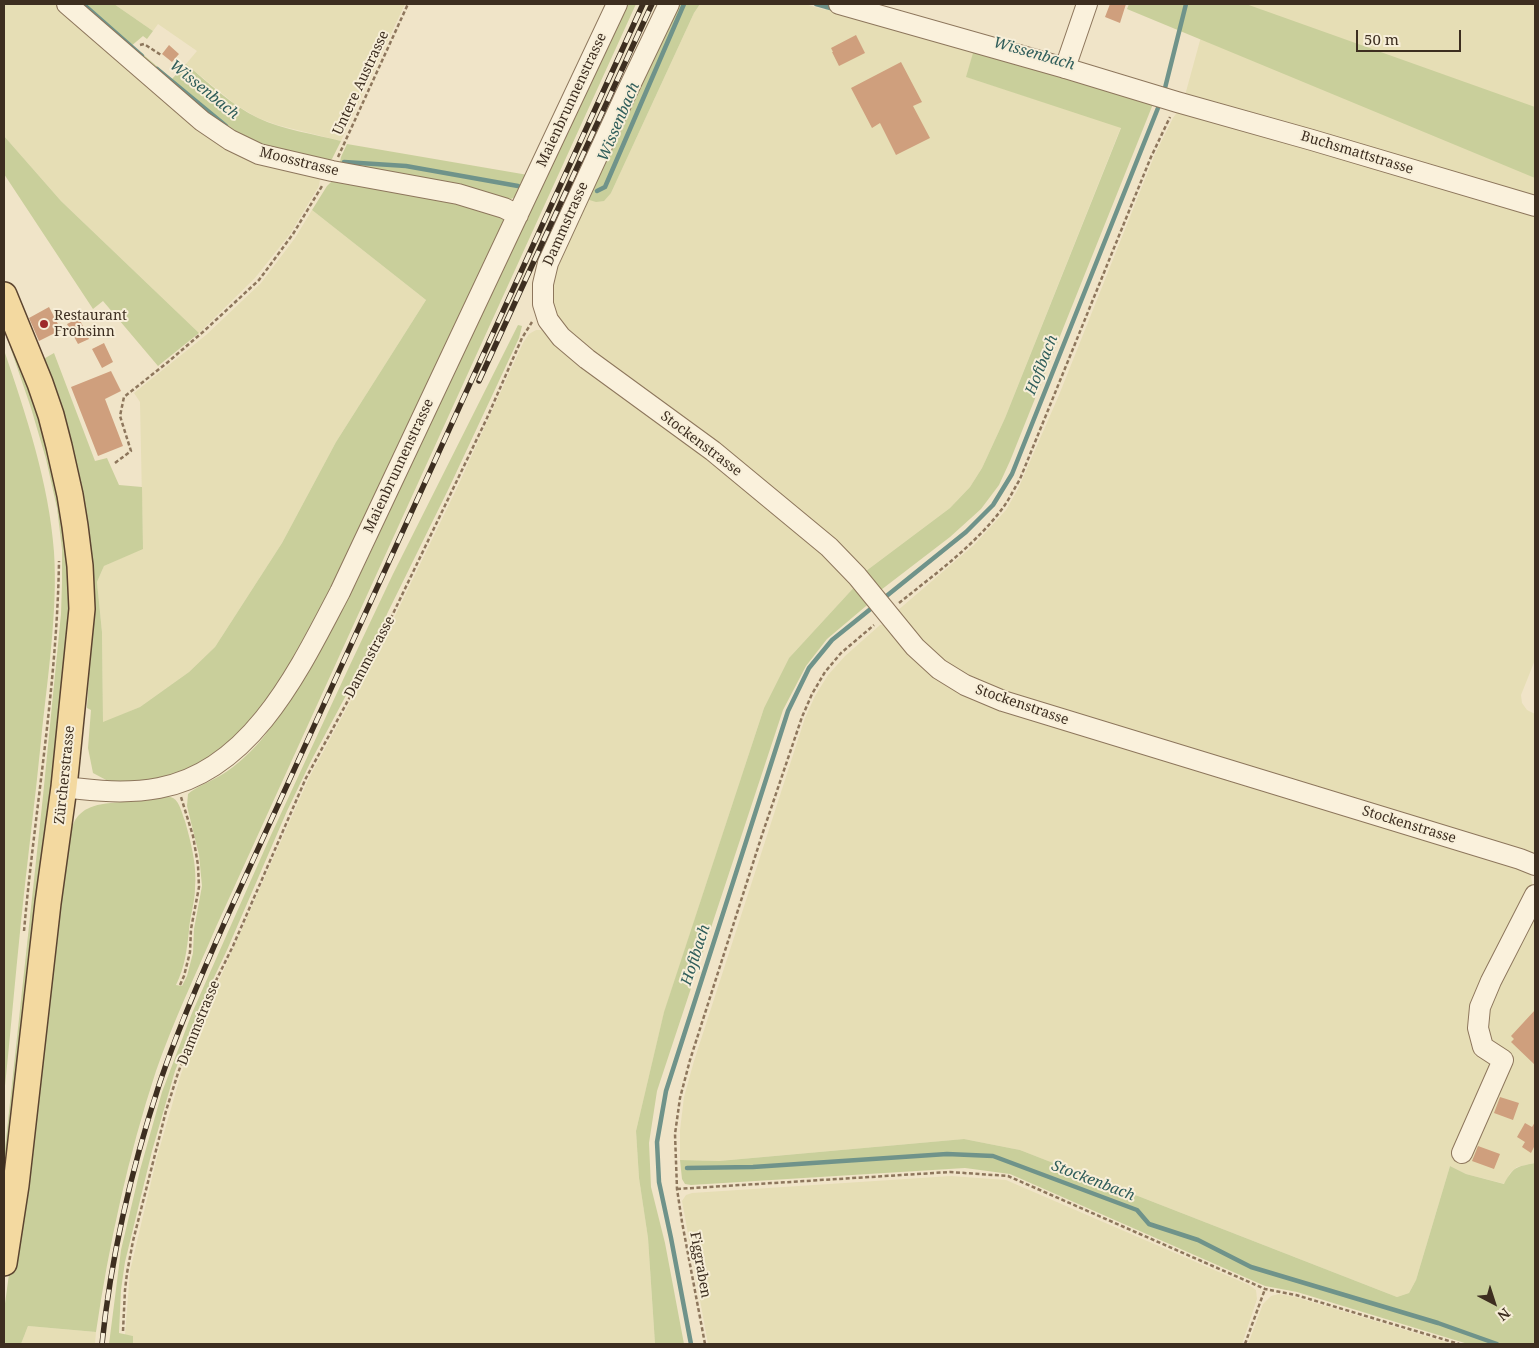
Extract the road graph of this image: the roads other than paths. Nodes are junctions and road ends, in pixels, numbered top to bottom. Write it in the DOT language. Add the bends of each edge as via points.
graph roads {
  1 [pos="67,4"];
  2 [pos="617,4"];
  3 [pos="669,4"];
  4 [pos="839,4"];
  5 [pos="1087,4"];
  6 [pos="1065,68"];
  7 [pos="1535,206"];
  8 [pos="518,215"];
  9 [pos="4,295"];
  10 [pos="544,311"];
  11 [pos="64,787"];
  12 [pos="1535,865"];
  13 [pos="1535,895"];
  14 [pos="1462,1152"];
  15 [pos="4,1263"];
  1 -- 8 [label="street, Moosstrasse" via="202,121 259,154 458,194"];
  2 -- 8 [label="street, Maienbrunnenstrasse"];
  3 -- 10 [label="street, Dammstrasse" via="548,263 543,284"];
  4 -- 6 [label="street"];
  5 -- 6 [label="street"];
  6 -- 7 [label="street, Buchsmattstrasse"];
  8 -- 11 [label="street, Maienbrunnenstrasse" via="340,592 298,669 250,736 222,761 176,784 128,792"];
  9 -- 11 [label="main road, Zürcherstrasse" via="51,415 70,494 80,566 82,609"];
  10 -- 12 [label="street, Stockenstrasse" via="551,326 568,343 713,452 829,547 858,576 914,647 939,669 965,685 1003,701"];
  11 -- 15 [label="main road, Zürcherstrasse"];
  13 -- 14 [label="street" via="1480,1007 1478,1028 1483,1046 1503,1060"];
}
